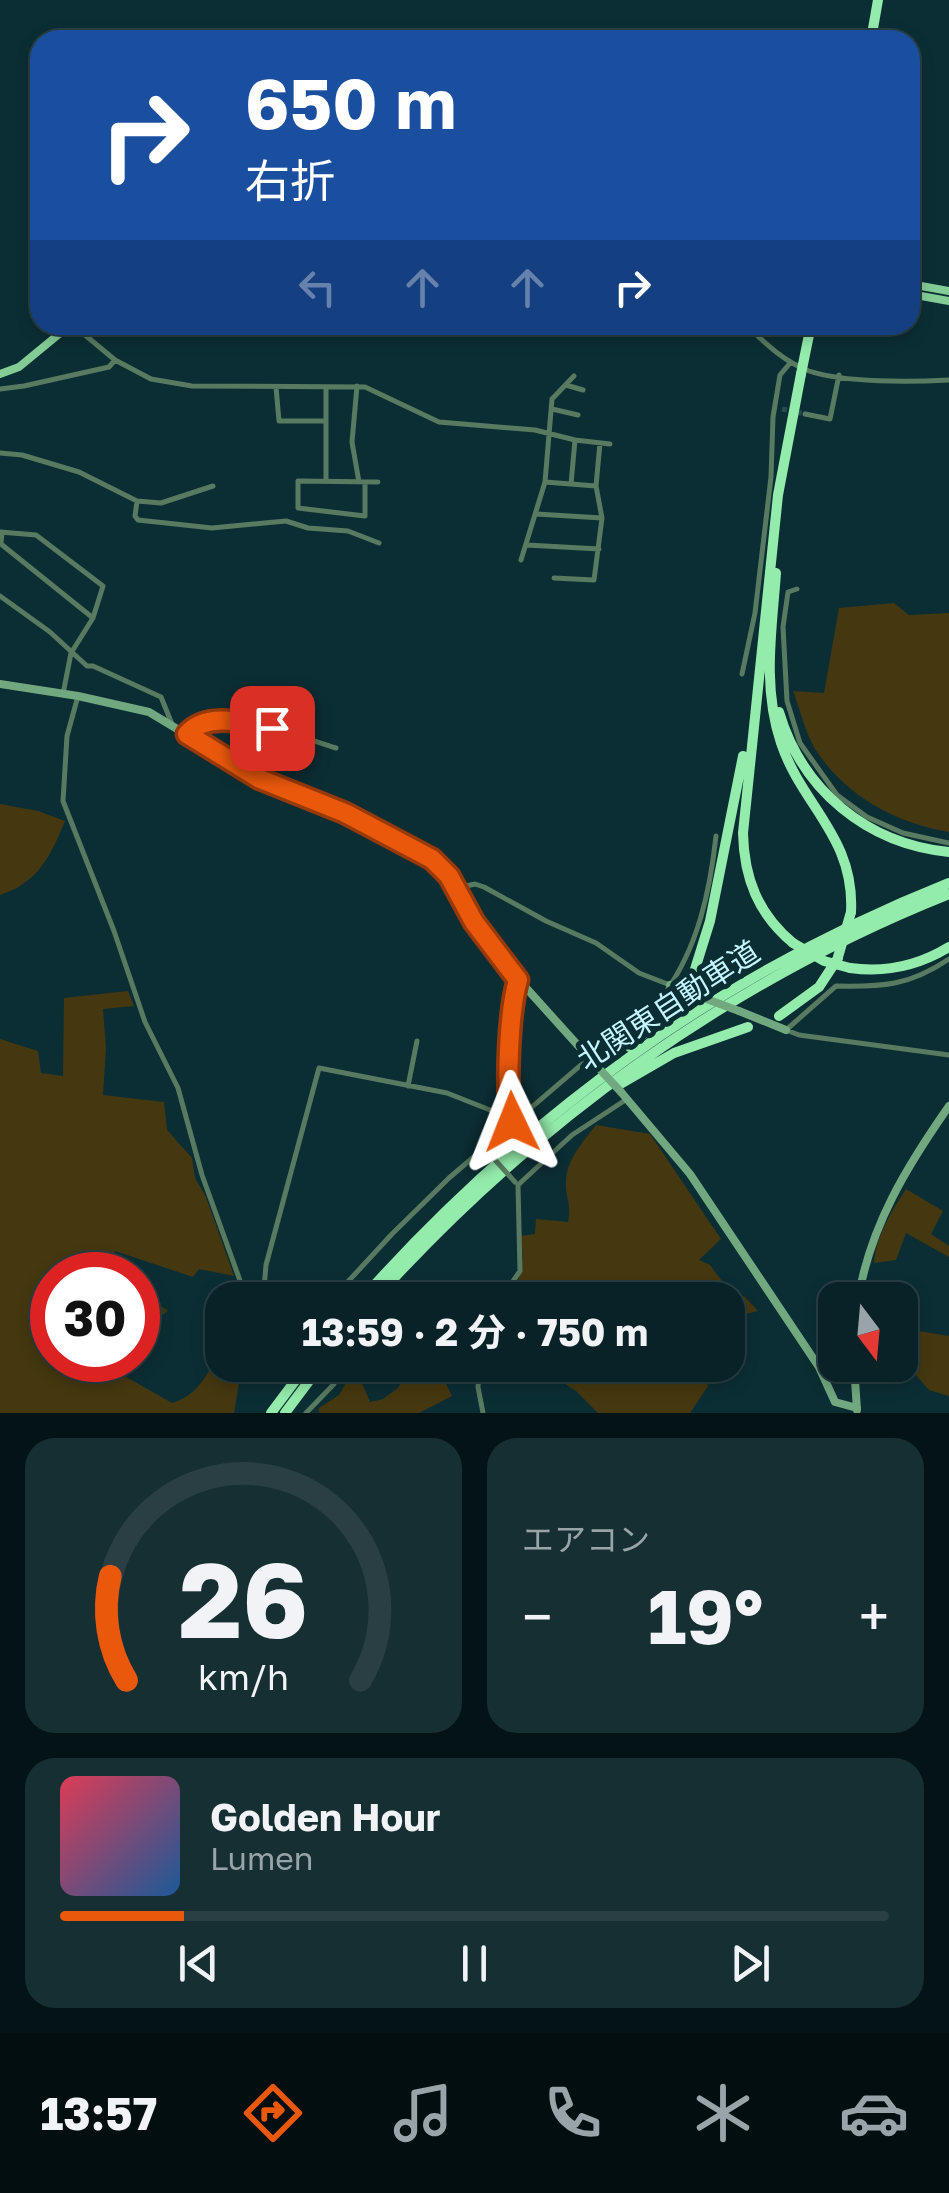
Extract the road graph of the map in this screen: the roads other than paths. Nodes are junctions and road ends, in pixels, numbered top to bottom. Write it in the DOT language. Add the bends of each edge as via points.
graph roads {
  1 [pos="878,0"];
  2 [pos="873,30"];
  3 [pos="920,286"];
  4 [pos="949,292"];
  5 [pos="920,296"];
  6 [pos="949,301"];
  7 [pos="59,335"];
  8 [pos="84,335"];
  9 [pos="758,335"];
  10 [pos="809,335"];
  11 [pos="115,360"];
  12 [pos="791,362"];
  13 [pos="0,374"];
  14 [pos="838,375"];
  15 [pos="574,376"];
  16 [pos="949,380"];
  17 [pos="566,385"];
  18 [pos="357,386"];
  19 [pos="276,387"];
  20 [pos="0,388"];
  21 [pos="326,388"];
  22 [pos="583,390"];
  23 [pos="552,409"];
  24 [pos="805,414"];
  25 [pos="578,415"];
  26 [pos="326,421"];
  27 [pos="550,434"];
  28 [pos="575,440"];
  29 [pos="600,443"];
  30 [pos="610,444"];
  31 [pos="0,454"];
  32 [pos="326,480"];
  33 [pos="362,482"];
  34 [pos="378,482"];
  35 [pos="545,482"];
  36 [pos="571,484"];
  37 [pos="213,486"];
  38 [pos="596,486"];
  39 [pos="137,501"];
  40 [pos="536,514"];
  41 [pos="602,518"];
  42 [pos="1,532"];
  43 [pos="379,544"];
  44 [pos="526,544"];
  45 [pos="598,549"];
  46 [pos="521,560"];
  47 [pos="554,578"];
  48 [pos="797,589"];
  49 [pos="0,596"];
  50 [pos="94,618"];
  51 [pos="768,621"];
  52 [pos="71,653"];
  53 [pos="742,674"];
  54 [pos="0,684"];
  55 [pos="64,694"];
  56 [pos="78,696"];
  57 [pos="172,724"];
  58 [pos="187,734"];
  59 [pos="336,748"];
  60 [pos="716,836"];
  61 [pos="949,843"];
  62 [pos="949,852"];
  63 [pos="949,883"];
  64 [pos="457,888"];
  65 [pos="949,894"];
  66 [pos="949,946"];
  67 [pos="949,959"];
  68 [pos="518,980"];
  69 [pos="691,982"];
  70 [pos="670,986"];
  71 [pos="679,1000"];
  72 [pos="779,1016"];
  73 [pos="748,1028"];
  74 [pos="786,1030"];
  75 [pos="417,1040"];
  76 [pos="949,1055"];
  77 [pos="590,1059"];
  78 [pos="408,1086"];
  79 [pos="624,1096"];
  80 [pos="949,1106"];
  81 [pos="510,1113"];
  82 [pos="512,1122"];
  83 [pos="527,1136"];
  84 [pos="486,1149"];
  85 [pos="513,1161"];
  86 [pos="517,1184"];
  87 [pos="241,1282"];
  88 [pos="264,1282"];
  89 [pos="348,1282"];
  90 [pos="378,1282"];
  91 [pos="391,1282"];
  92 [pos="515,1282"];
  93 [pos="862,1282"];
  94 [pos="295,1382"];
  95 [pos="307,1382"];
  96 [pos="330,1382"];
  97 [pos="478,1382"];
  98 [pos="855,1382"];
  99 [pos="857,1411"];
  100 [pos="271,1413"];
  101 [pos="284,1413"];
  102 [pos="306,1413"];
  103 [pos="484,1413"];
  1 -- 2 [label="highway"];
  3 -- 4 [label="main road"];
  5 -- 6 [label="main road"];
  7 -- 13 [label="main road"];
  8 -- 11 [label="street"];
  9 -- 12 [label="street"];
  10 -- 51 [label="highway, bridge"];
  11 -- 19 [label="street" via="143,376 181,385"];
  11 -- 20 [label="street"];
  12 -- 14 [label="street"];
  12 -- 53 [label="street" via="780,375 755,612"];
  14 -- 16 [label="street"];
  14 -- 24 [label="street" via="830,418"];
  15 -- 17 [label="street"];
  17 -- 22 [label="street"];
  17 -- 23 [label="street" via="552,399"];
  18 -- 21 [label="street"];
  18 -- 27 [label="street" via="439,422"];
  18 -- 33 [label="street" via="352,442"];
  19 -- 21 [label="street"];
  19 -- 26 [label="street" via="278,420"];
  21 -- 26 [label="street"];
  23 -- 25 [label="street"];
  23 -- 27 [label="street"];
  26 -- 32 [label="street"];
  27 -- 28 [label="street"];
  27 -- 35 [label="street"];
  28 -- 29 [label="street"];
  28 -- 36 [label="street"];
  29 -- 30 [label="street"];
  29 -- 38 [label="street"];
  31 -- 39 [label="street" via="79,472"];
  32 -- 33 [label="street"];
  32 -- 33 [label="street" via="298,482 298,508 365,516"];
  33 -- 34 [label="street"];
  35 -- 36 [label="street"];
  35 -- 40 [label="street"];
  36 -- 38 [label="street"];
  37 -- 39 [label="street" via="161,502"];
  38 -- 41 [label="street"];
  39 -- 43 [label="street" via="138,520 212,528 286,522 348,530"];
  40 -- 41 [label="street"];
  40 -- 44 [label="street"];
  41 -- 45 [label="street"];
  42 -- 50 [label="street" via="1,544"];
  42 -- 50 [label="street" via="36,535 104,586"];
  44 -- 45 [label="street"];
  44 -- 46 [label="street"];
  45 -- 47 [label="street" via="594,580"];
  48 -- 61 [label="street" via="788,592 782,627 796,736 830,787 855,809 890,828"];
  49 -- 52 [label="street"];
  50 -- 52 [label="street"];
  51 -- 62 [label="highway" via="778,710 810,777 868,827"];
  51 -- 66 [label="highway, bridge" via="743,847 761,908 793,943 850,968 900,968"];
  51 -- 69 [label="highway" via="724,855"];
  51 -- 72 [label="highway, bridge" via="774,718 793,770 842,850 851,885 838,957 818,987"];
  52 -- 55 [label="street"];
  52 -- 57 [label="street" via="86,666 161,697"];
  54 -- 55 [label="street"];
  55 -- 56 [label="street"];
  56 -- 57 [label="street"];
  56 -- 87 [label="street" via="65,748 63,801 140,1012 178,1088"];
  57 -- 58 [label="street"];
  58 -- 59 [label="street" via="229,720"];
  58 -- 64 [label="street" via="260,779 424,854"];
  60 -- 70 [label="street" via="701,914"];
  63 -- 83 [label="highway, 北関東自動車道" via="825,939 708,1003 634,1051"];
  64 -- 68 [label="street"];
  64 -- 70 [label="street" via="484,887"];
  65 -- 85 [label="highway, 北関東自動車道" via="731,1002 644,1058"];
  67 -- 74 [label="street" via="892,985 836,986"];
  68 -- 77 [label="street"];
  68 -- 81 [label="street"];
  70 -- 74 [label="street, bridge"];
  70 -- 77 [label="street"];
  71 -- 83 [label="highway"];
  73 -- 85 [label="highway" via="696,1043 645,1069"];
  74 -- 76 [label="street"];
  75 -- 78 [label="street"];
  77 -- 79 [label="street, bridge"];
  77 -- 82 [label="street"];
  78 -- 81 [label="street"];
  78 -- 88 [label="street" via="319,1068"];
  79 -- 86 [label="street"];
  79 -- 99 [label="street" via="690,1174 836,1402"];
  80 -- 93 [label="street" via="887,1206"];
  81 -- 82 [label="street"];
  82 -- 84 [label="street"];
  83 -- 90 [label="highway, 北関東自動車道"];
  84 -- 86 [label="street, bridge"];
  84 -- 89 [label="street"];
  85 -- 91 [label="highway, 北関東自動車道"];
  86 -- 92 [label="street" via="521,1265"];
  94 -- 100 [label="highway"];
  95 -- 101 [label="highway"];
  96 -- 102 [label="street"];
  97 -- 103 [label="street"];
  98 -- 99 [label="street"];
}
